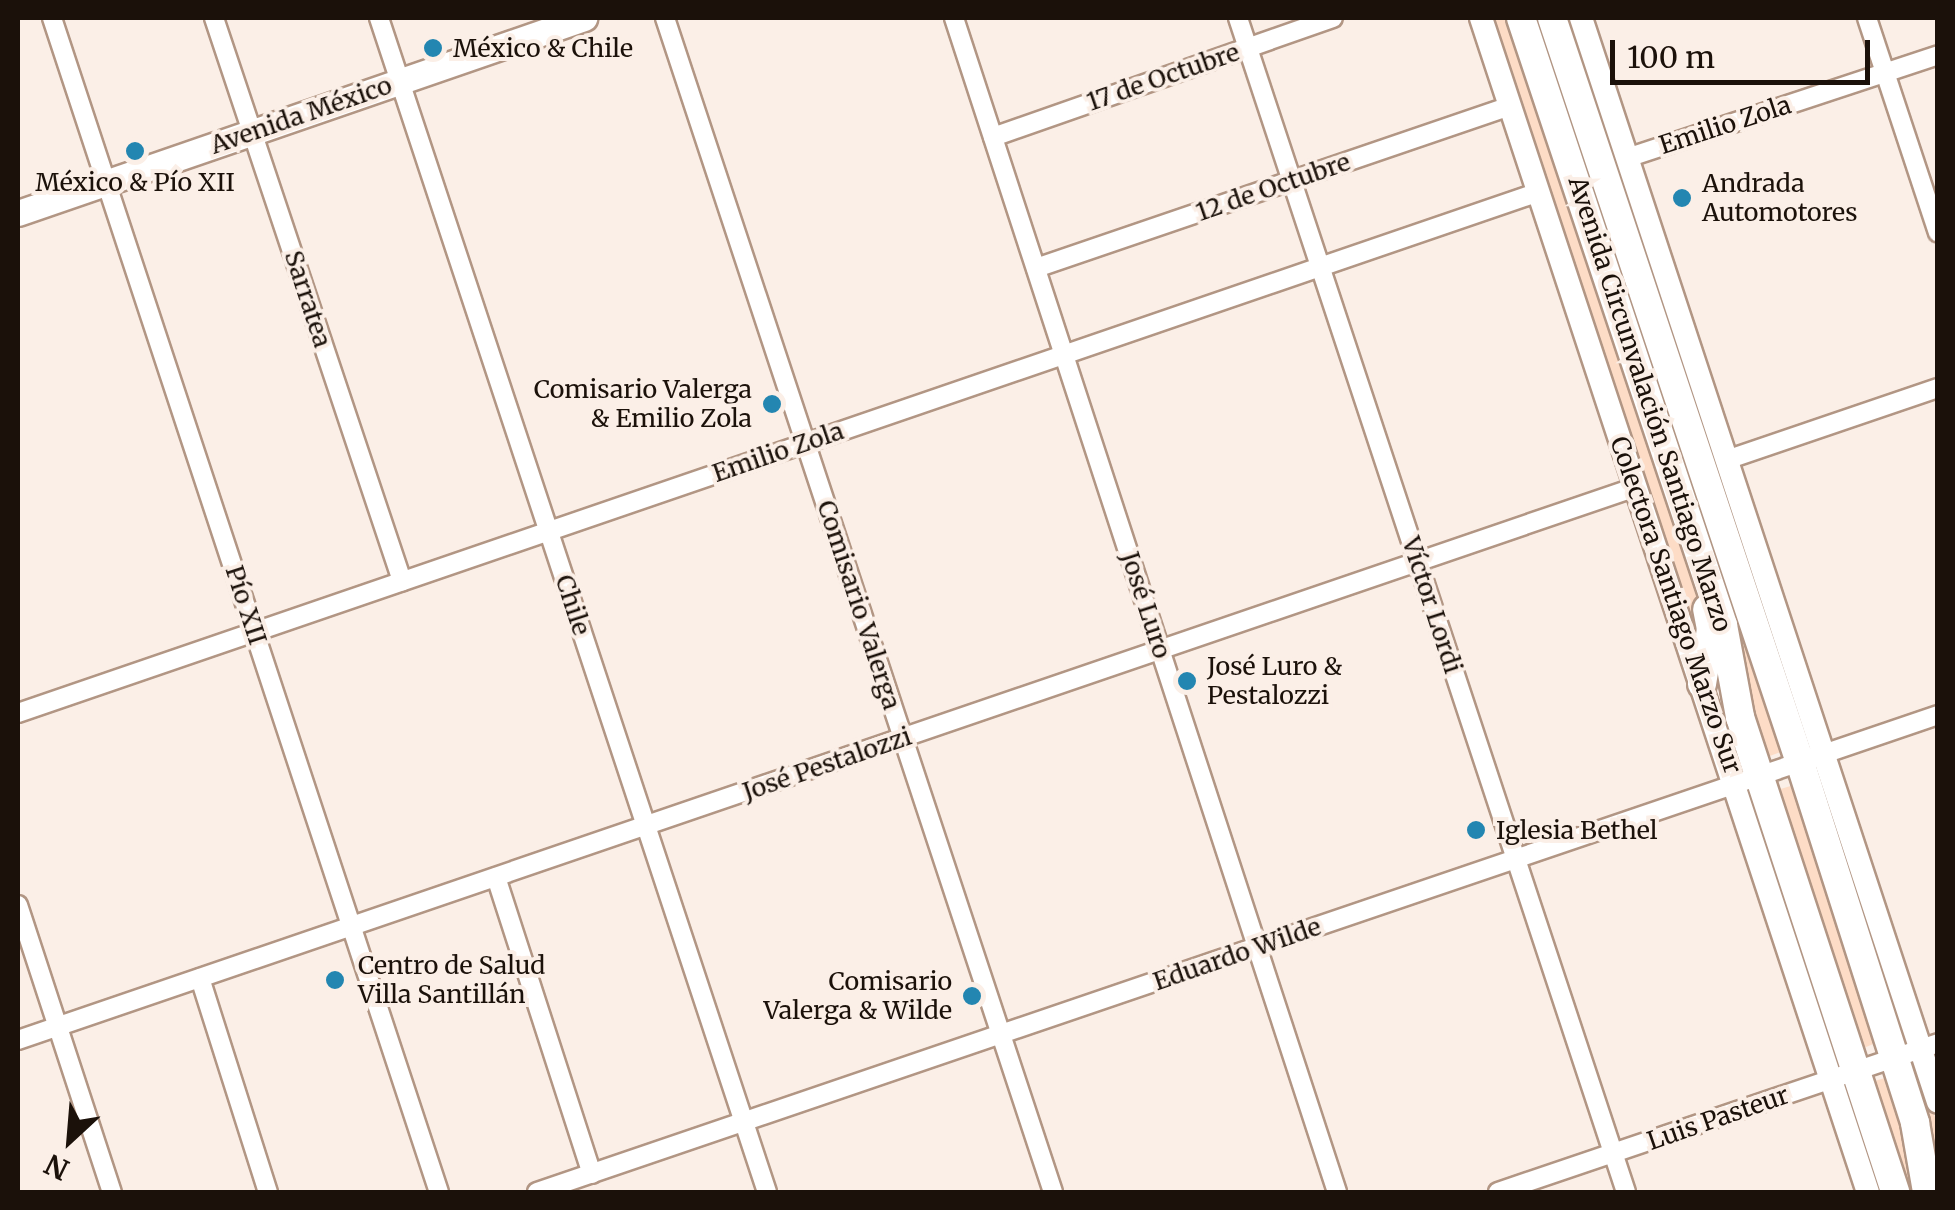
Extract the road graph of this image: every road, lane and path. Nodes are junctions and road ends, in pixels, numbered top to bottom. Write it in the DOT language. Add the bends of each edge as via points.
graph roads {
  1 [pos="52,18"];
  2 [pos="214,18"];
  3 [pos="379,18"];
  4 [pos="584,18"];
  5 [pos="665,18"];
  6 [pos="954,18"];
  7 [pos="1238,18"];
  8 [pos="1334,18"];
  9 [pos="1481,18"];
  10 [pos="1521,18"];
  11 [pos="1552,18"];
  12 [pos="1581,18"];
  13 [pos="1867,18"];
  14 [pos="1248,48"];
  15 [pos="1938,55"];
  16 [pos="1885,72"];
  17 [pos="400,81"];
  18 [pos="1510,106"];
  19 [pos="252,132"];
  20 [pos="993,137"];
  21 [pos="1627,158"];
  22 [pos="1292,180"];
  23 [pos="106,182"];
  24 [pos="1538,192"];
  25 [pos="18,213"];
  26 [pos="1938,234"];
  27 [pos="1320,267"];
  28 [pos="1036,268"];
  29 [pos="1064,354"];
  30 [pos="1938,388"];
  31 [pos="806,443"];
  32 [pos="1726,460"];
  33 [pos="1672,467"];
  34 [pos="1636,487"];
  35 [pos="549,531"];
  36 [pos="1418,561"];
  37 [pos="402,581"];
  38 [pos="254,632"];
  39 [pos="1160,650"];
  40 [pos="1702,684"];
  41 [pos="18,712"];
  42 [pos="1938,715"];
  43 [pos="903,737"];
  44 [pos="1813,758"];
  45 [pos="1747,780"];
  46 [pos="646,825"];
  47 [pos="1516,858"];
  48 [pos="496,877"];
  49 [pos="18,904"];
  50 [pos="352,926"];
  51 [pos="1257,947"];
  52 [pos="200,978"];
  53 [pos="58,1027"];
  54 [pos="1001,1034"];
  55 [pos="18,1040"];
  56 [pos="1917,1050"];
  57 [pos="1842,1075"];
  58 [pos="1938,1102"];
  59 [pos="744,1122"];
  60 [pos="1613,1153"];
  61 [pos="592,1174"];
  62 [pos="112,1192"];
  63 [pos="268,1192"];
  64 [pos="440,1192"];
  65 [pos="538,1192"];
  66 [pos="768,1192"];
  67 [pos="1054,1192"];
  68 [pos="1337,1192"];
  69 [pos="1498,1192"];
  70 [pos="1626,1192"];
  71 [pos="1868,1192"];
  72 [pos="1896,1192"];
  73 [pos="1927,1192"];
  1 -- 23 [label="street, Pío XII"];
  2 -- 19 [label="street, Sarratea"];
  3 -- 17 [label="street, Chile"];
  4 -- 17 [label="main road, Avenida México"];
  5 -- 31 [label="street, Comisario Valerga"];
  6 -- 20 [label="street, José Luro"];
  7 -- 14 [label="street, Víctor Lordi"];
  8 -- 14 [label="street, 17 de Octubre"];
  9 -- 18 [label="street, Colectora Santiago Marzo Sur"];
  10 -- 33 [label="main road, Avenida Circunvalación Santiago Marzo"];
  11 -- 44 [label="main road, Avenida Circunvalación Santiago Marzo"];
  12 -- 21 [label="street"];
  13 -- 16 [label="street"];
  14 -- 20 [label="street, 17 de Octubre"];
  14 -- 22 [label="street, Víctor Lordi"];
  15 -- 16 [label="street, Emilio Zola"];
  16 -- 21 [label="street, Emilio Zola"];
  16 -- 26 [label="street"];
  17 -- 19 [label="main road, Avenida México"];
  17 -- 35 [label="street, Chile"];
  18 -- 22 [label="street, 12 de Octubre"];
  18 -- 24 [label="street, Colectora Santiago Marzo Sur"];
  19 -- 23 [label="main road, Avenida México"];
  19 -- 37 [label="street, Sarratea"];
  20 -- 28 [label="street, José Luro"];
  21 -- 32 [label="street"];
  22 -- 27 [label="street, Víctor Lordi"];
  22 -- 28 [label="street, 12 de Octubre"];
  23 -- 25 [label="main road, Avenida México"];
  23 -- 38 [label="street, Pío XII"];
  24 -- 27 [label="street, Emilio Zola"];
  24 -- 34 [label="street, Colectora Santiago Marzo Sur"];
  27 -- 29 [label="street, Emilio Zola"];
  27 -- 36 [label="street, Víctor Lordi"];
  28 -- 29 [label="street, José Luro"];
  29 -- 31 [label="street, Emilio Zola"];
  29 -- 39 [label="street, José Luro"];
  30 -- 32 [label="street"];
  31 -- 35 [label="street, Emilio Zola"];
  31 -- 43 [label="street, Comisario Valerga"];
  32 -- 44 [label="street"];
  33 -- 40 [label="main road" via="1711,629"];
  33 -- 45 [label="main road, Avenida Circunvalación Santiago Marzo" via="1726,633"];
  34 -- 36 [label="street, José Pestalozzi"];
  34 -- 40 [label="street, Colectora Santiago Marzo Sur"];
  35 -- 37 [label="street, Emilio Zola"];
  35 -- 46 [label="street, Chile"];
  36 -- 39 [label="street, José Pestalozzi"];
  36 -- 47 [label="street, Víctor Lordi"];
  37 -- 38 [label="street, Emilio Zola"];
  38 -- 41 [label="street, Emilio Zola"];
  38 -- 50 [label="street, Pío XII"];
  39 -- 43 [label="street, José Pestalozzi"];
  39 -- 51 [label="street, José Luro"];
  40 -- 45 [label="street, Colectora Santiago Marzo Sur"];
  42 -- 44 [label="street, Eduardo Wilde"];
  43 -- 46 [label="street, José Pestalozzi"];
  43 -- 54 [label="street, Comisario Valerga"];
  44 -- 45 [label="street, Eduardo Wilde"];
  44 -- 56 [label="main road, Avenida Circunvalación Santiago Marzo"];
  45 -- 47 [label="street, Eduardo Wilde"];
  45 -- 57 [label="main road, Avenida Circunvalación Santiago Marzo"];
  46 -- 48 [label="street, José Pestalozzi"];
  46 -- 59 [label="street, Chile"];
  47 -- 51 [label="street, Eduardo Wilde"];
  47 -- 60 [label="street, Víctor Lordi"];
  48 -- 50 [label="street, José Pestalozzi"];
  48 -- 61 [label="street"];
  49 -- 53 [label="street"];
  50 -- 52 [label="street, José Pestalozzi"];
  50 -- 64 [label="street, Pío XII"];
  51 -- 54 [label="street, Eduardo Wilde"];
  51 -- 68 [label="street, José Luro"];
  52 -- 53 [label="street, José Pestalozzi"];
  52 -- 63 [label="street"];
  53 -- 55 [label="street, José Pestalozzi"];
  53 -- 62 [label="street"];
  54 -- 59 [label="street, Eduardo Wilde"];
  54 -- 67 [label="street, Comisario Valerga"];
  56 -- 57 [label="street, Luis Pasteur"];
  56 -- 58 [label="street"];
  56 -- 73 [label="main road, Avenida Circunvalación Santiago Marzo"];
  57 -- 60 [label="street, Luis Pasteur"];
  57 -- 71 [label="street"];
  57 -- 72 [label="main road, Avenida Circunvalación Santiago Marzo"];
  59 -- 61 [label="street, Eduardo Wilde"];
  59 -- 66 [label="street, Chile"];
  60 -- 69 [label="street, Luis Pasteur"];
  60 -- 70 [label="street, Víctor Lordi"];
  61 -- 65 [label="street, Eduardo Wilde"];
}
